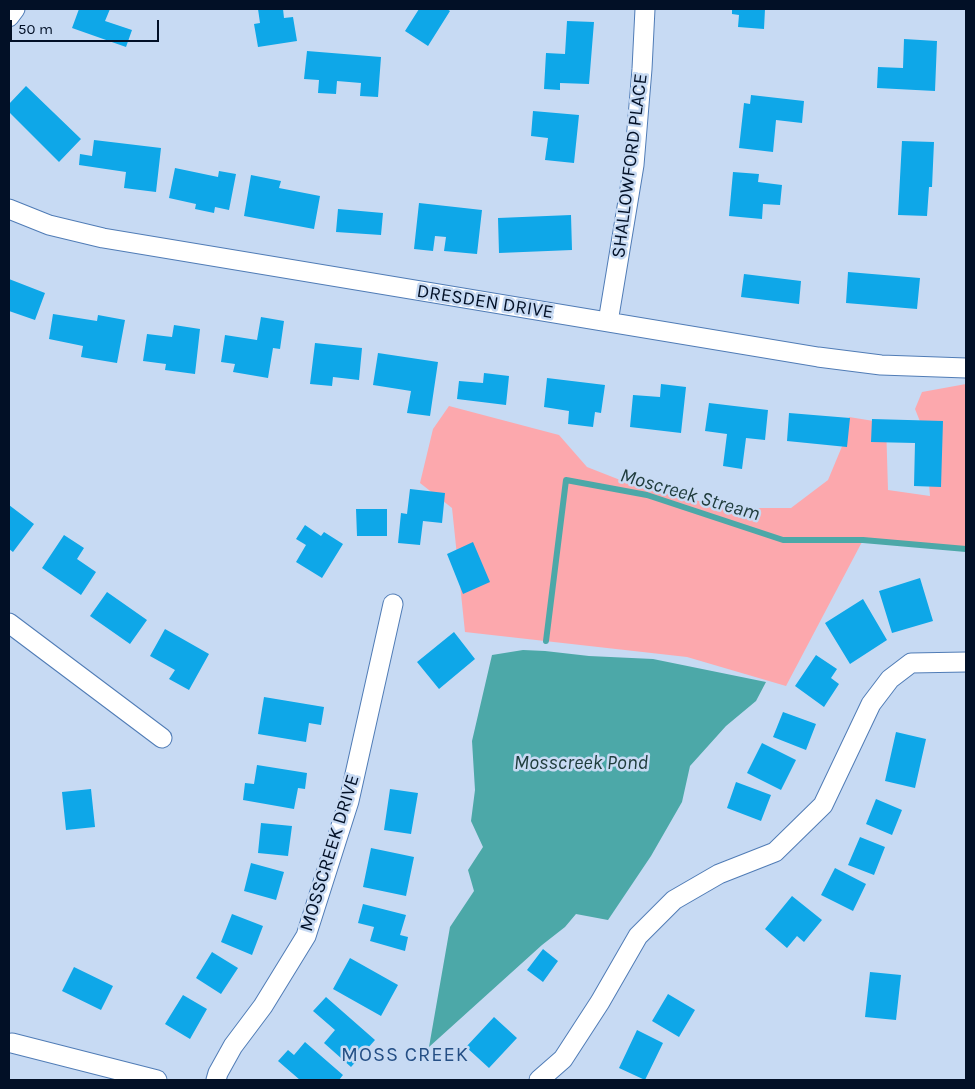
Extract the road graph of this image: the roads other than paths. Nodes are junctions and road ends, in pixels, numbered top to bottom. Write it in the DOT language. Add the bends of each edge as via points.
graph roads {
  1 [pos="15,9"];
  2 [pos="645,9"];
  3 [pos="9,17"];
  4 [pos="9,209"];
  5 [pos="608,322"];
  6 [pos="966,368"];
  7 [pos="393,604"];
  8 [pos="9,623"];
  9 [pos="966,662"];
  10 [pos="162,738"];
  11 [pos="12,1044"];
  12 [pos="157,1080"];
  13 [pos="216,1080"];
  14 [pos="539,1080"];
  1 -- 3 [label="street"];
  2 -- 5 [label="street, SHALLOWFORD PLACE" via="634,165"];
  4 -- 5 [label="street, DRESDEN DRIVE" via="49,225 103,238"];
  5 -- 6 [label="street, DRESDEN DRIVE" via="881,366"];
  7 -- 13 [label="street, MOSSCREEK DRIVE" via="349,801 306,936 263,1006 233,1046"];
  8 -- 10 [label="street"];
  9 -- 14 [label="street" via="911,664 890,679 871,704 823,805 775,852 719,874 674,900 638,936 563,1059"];
  11 -- 12 [label="street"];
}
